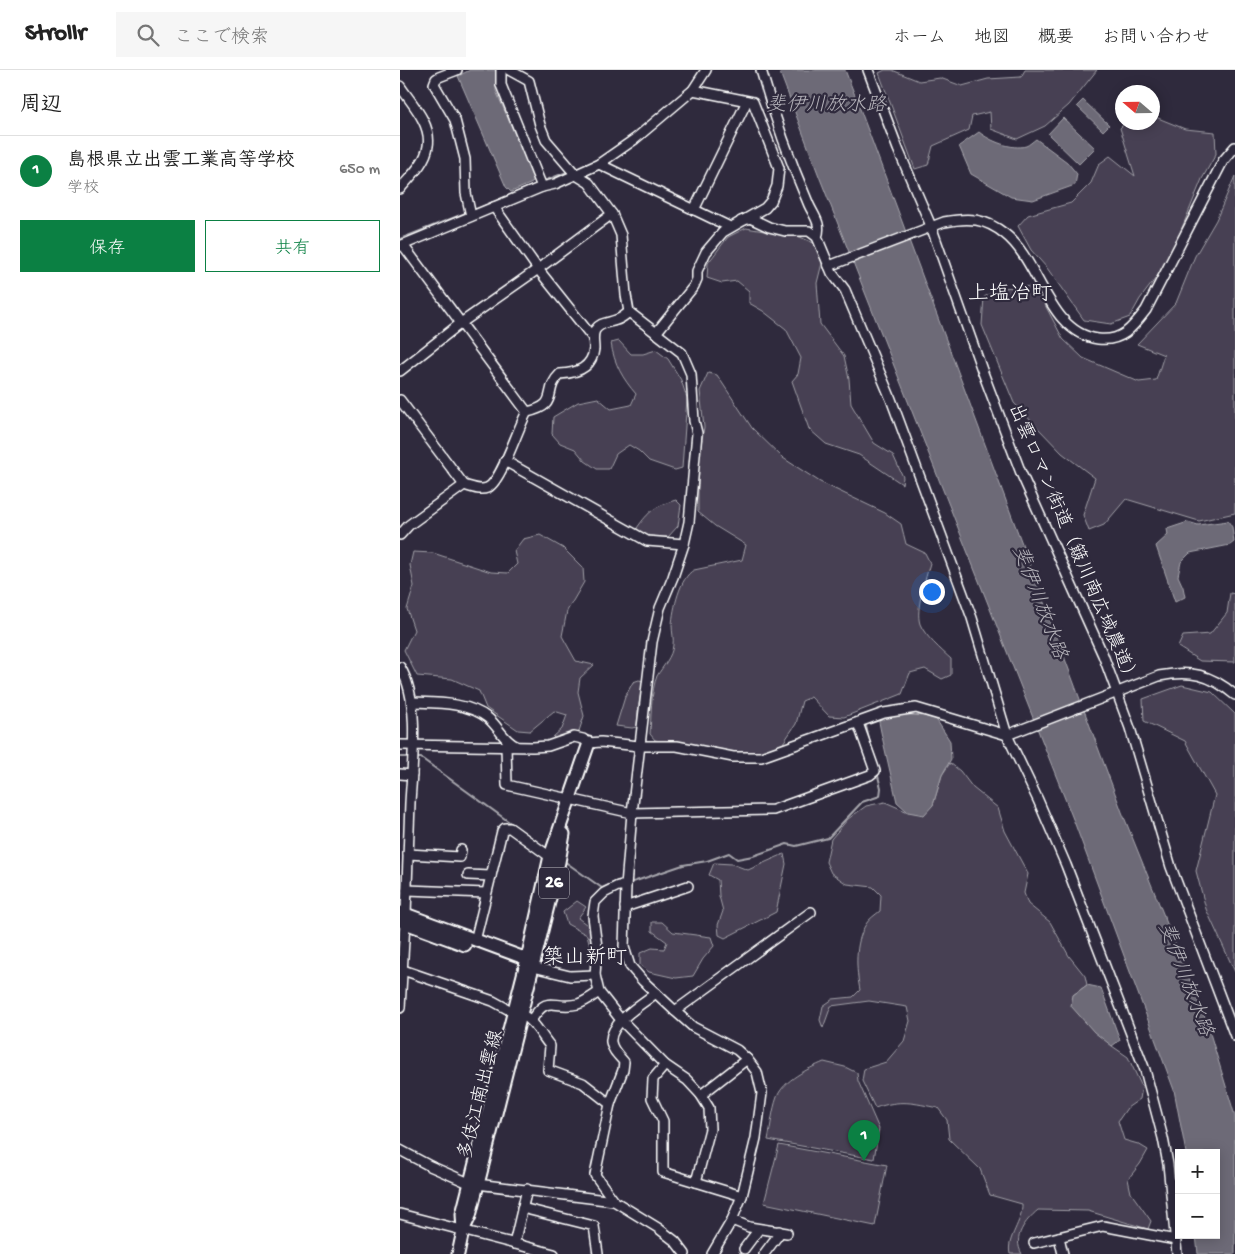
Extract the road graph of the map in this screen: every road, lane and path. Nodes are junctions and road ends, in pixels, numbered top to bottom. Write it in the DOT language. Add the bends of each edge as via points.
graph roads {
  1 [pos="457,70"];
  2 [pos="501,70"];
  3 [pos="510,70"];
  4 [pos="706,70"];
  5 [pos="761,70"];
  6 [pos="868,70"];
  7 [pos="400,86"];
  8 [pos="693,90"];
  9 [pos="746,101"];
  10 [pos="1235,147"];
  11 [pos="599,164"];
  12 [pos="576,175"];
  13 [pos="542,187"];
  14 [pos="400,189"];
  15 [pos="494,207"];
  16 [pos="694,210"];
  17 [pos="612,214"];
  18 [pos="471,216"];
  19 [pos="741,221"];
  20 [pos="931,226"];
  21 [pos="730,227"];
  22 [pos="817,237"];
  23 [pos="402,245"];
  24 [pos="829,266"];
  25 [pos="538,269"];
  26 [pos="630,312"];
  27 [pos="461,323"];
  28 [pos="656,333"];
  29 [pos="593,338"];
  30 [pos="400,372"];
  31 [pos="400,400"];
  32 [pos="527,412"];
  33 [pos="505,461"];
  34 [pos="464,485"];
  35 [pos="400,535"];
  36 [pos="684,544"];
  37 [pos="400,667"];
  38 [pos="1117,693"];
  39 [pos="1235,695"];
  40 [pos="412,702"];
  41 [pos="858,723"];
  42 [pos="1007,735"];
  43 [pos="588,743"];
  44 [pos="400,745"];
  45 [pos="413,745"];
  46 [pos="506,746"];
  47 [pos="516,746"];
  48 [pos="639,746"];
  49 [pos="400,774"];
  50 [pos="412,775"];
  51 [pos="570,798"];
  52 [pos="632,812"];
  53 [pos="405,828"];
  54 [pos="460,850"];
  55 [pos="408,854"];
  56 [pos="554,859"];
  57 [pos="468,875"];
  58 [pos="491,876"];
  59 [pos="626,886"];
  60 [pos="688,886"];
  61 [pos="406,890"];
  62 [pos="486,893"];
  63 [pos="625,907"];
  64 [pos="811,912"];
  65 [pos="403,917"];
  66 [pos="475,940"];
  67 [pos="528,965"];
  68 [pos="401,969"];
  69 [pos="595,975"];
  70 [pos="599,992"];
  71 [pos="656,993"];
  72 [pos="400,1008"];
  73 [pos="675,1011"];
  74 [pos="522,1015"];
  75 [pos="621,1020"];
  76 [pos="1235,1036"];
  77 [pos="748,1058"];
  78 [pos="665,1065"];
  79 [pos="701,1095"];
  80 [pos="610,1104"];
  81 [pos="400,1150"];
  82 [pos="696,1182"];
  83 [pos="473,1184"];
  84 [pos="527,1190"];
  85 [pos="742,1196"];
  86 [pos="614,1201"];
  87 [pos="522,1208"];
  88 [pos="400,1214"];
  89 [pos="732,1220"];
  90 [pos="759,1229"];
  91 [pos="463,1231"];
  92 [pos="1059,1238"];
  93 [pos="1176,1240"];
  94 [pos="1034,1243"];
  95 [pos="514,1244"];
  96 [pos="744,1249"];
  97 [pos="458,1254"];
  98 [pos="554,1254"];
  99 [pos="598,1254"];
  100 [pos="685,1254"];
  101 [pos="712,1254"];
  102 [pos="764,1254"];
  103 [pos="1063,1254"];
  104 [pos="1177,1254"];
  1 -- 18 [label="street" via="439,77 434,84 455,120 465,159 466,193"];
  2 -- 13 [label="street" via="501,85"];
  3 -- 12 [label="street" via="529,81 546,140"];
  4 -- 8 [label="street"];
  5 -- 22 [label="street" via="774,115 818,222 820,230"];
  6 -- 20 [label="street, 出雲ロマン街道（簸川南広域農道）"];
  7 -- 14 [label="street" via="424,122 428,146 424,158"];
  8 -- 9 [label="street"];
  8 -- 11 [label="street" via="635,140"];
  9 -- 16 [label="street"];
  9 -- 19 [label="street" via="753,102 779,168 771,201"];
  10 -- 20 [label="street" via="1223,161 1146,310 1133,328 1111,340 1084,337 1071,327 1058,314 1019,249 995,227 970,219"];
  11 -- 12 [label="street"];
  11 -- 16 [label="street"];
  12 -- 13 [label="street"];
  12 -- 17 [label="street" via="588,183"];
  13 -- 15 [label="street"];
  15 -- 18 [label="street"];
  15 -- 25 [label="street"];
  16 -- 21 [label="street"];
  17 -- 25 [label="street"];
  17 -- 26 [label="street" via="620,235"];
  18 -- 23 [label="street"];
  19 -- 21 [label="street"];
  19 -- 22 [label="street" via="750,218 784,231 809,231"];
  20 -- 24 [label="street"];
  20 -- 38 [label="street, 出雲ロマン街道（簸川南広域農道）" via="1021,473"];
  21 -- 28 [label="street" via="706,252 694,286"];
  22 -- 24 [label="street"];
  23 -- 27 [label="street"];
  24 -- 42 [label="street" via="845,290 891,399 972,618"];
  25 -- 27 [label="street"];
  25 -- 29 [label="street"];
  26 -- 28 [label="street"];
  26 -- 29 [label="street" via="616,321 604,323 596,329"];
  27 -- 30 [label="street"];
  27 -- 32 [label="street"];
  28 -- 36 [label="street" via="682,354 691,374 697,433"];
  29 -- 32 [label="street" via="594,348 585,368 560,374 555,379 548,402 540,410"];
  31 -- 34 [label="street"];
  32 -- 33 [label="street"];
  33 -- 34 [label="street" via="489,488"];
  33 -- 36 [label="street" via="647,541"];
  34 -- 35 [label="street"];
  36 -- 48 [label="street" via="660,608 652,642"];
  37 -- 40 [label="street"];
  38 -- 39 [label="street" via="1159,676 1176,673 1212,678"];
  38 -- 42 [label="street"];
  38 -- 76 [label="street, 出雲ロマン街道（簸川南広域農道）" via="1172,867"];
  40 -- 45 [label="street"];
  40 -- 47 [label="street" via="460,705 482,714 508,742"];
  41 -- 42 [label="street" via="884,713 916,708"];
  41 -- 48 [label="street" via="761,757 733,757 676,746"];
  41 -- 52 [label="street" via="875,771 870,775 773,810"];
  42 -- 93 [label="street" via="1062,857 1145,1070 1168,1164"];
  43 -- 47 [label="street" via="574,737 548,746"];
  43 -- 48 [label="street"];
  43 -- 51 [label="main road, 26"];
  44 -- 45 [label="street"];
  45 -- 46 [label="street"];
  45 -- 50 [label="street"];
  46 -- 47 [label="street"];
  46 -- 51 [label="street" via="507,785"];
  48 -- 52 [label="street"];
  49 -- 50 [label="street"];
  50 -- 53 [label="street"];
  51 -- 52 [label="street"];
  51 -- 56 [label="main road, 26"];
  52 -- 59 [label="street"];
  53 -- 55 [label="street"];
  54 -- 55 [label="street" via="460,857"];
  55 -- 61 [label="street"];
  56 -- 58 [label="street" via="510,828 505,828"];
  56 -- 67 [label="main road, 26"];
  57 -- 58 [label="street"];
  58 -- 62 [label="street"];
  59 -- 63 [label="street"];
  59 -- 69 [label="street" via="604,893 595,902"];
  60 -- 63 [label="street"];
  61 -- 62 [label="street"];
  61 -- 65 [label="street"];
  62 -- 66 [label="street"];
  63 -- 71 [label="street" via="624,947 630,966"];
  64 -- 73 [label="street"];
  65 -- 66 [label="main road"];
  65 -- 67 [label="main road"];
  65 -- 68 [label="street"];
  66 -- 67 [label="main road"];
  67 -- 69 [label="street" via="570,976"];
  67 -- 74 [label="main road, 多伎江南出雲線"];
  68 -- 72 [label="street"];
  68 -- 74 [label="street" via="493,1001"];
  69 -- 70 [label="street"];
  70 -- 74 [label="street" via="580,1003 565,1006 549,1004"];
  70 -- 75 [label="street"];
  71 -- 73 [label="street"];
  71 -- 75 [label="street"];
  73 -- 77 [label="street" via="693,1027"];
  74 -- 80 [label="street" via="550,1046 548,1070 583,1083"];
  74 -- 83 [label="main road, 多伎江南出雲線"];
  75 -- 78 [label="street"];
  75 -- 80 [label="street" via="611,1040 624,1062 623,1070"];
  77 -- 79 [label="street"];
  77 -- 85 [label="street" via="757,1072 762,1093 756,1138"];
  78 -- 79 [label="street" via="687,1080"];
  78 -- 82 [label="street" via="653,1079 652,1098 663,1121 663,1172"];
  79 -- 82 [label="street" via="708,1108 710,1129"];
  80 -- 86 [label="street" via="595,1176"];
  81 -- 83 [label="street"];
  82 -- 85 [label="street"];
  83 -- 84 [label="street"];
  83 -- 91 [label="main road, 多伎江南出雲線" via="462,1214"];
  84 -- 86 [label="street"];
  84 -- 87 [label="street"];
  85 -- 89 [label="street"];
  86 -- 100 [label="street" via="658,1228"];
  87 -- 95 [label="street"];
  87 -- 99 [label="street" via="594,1226"];
  88 -- 91 [label="street"];
  89 -- 90 [label="street"];
  89 -- 101 [label="street"];
  90 -- 96 [label="street"];
  90 -- 102 [label="street" via="783,1232"];
  91 -- 95 [label="street"];
  91 -- 97 [label="main road, 多伎江南出雲線"];
  92 -- 93 [label="street" via="1103,1226"];
  92 -- 94 [label="street"];
  92 -- 103 [label="street"];
  93 -- 104 [label="street"];
  95 -- 98 [label="street"];
}
